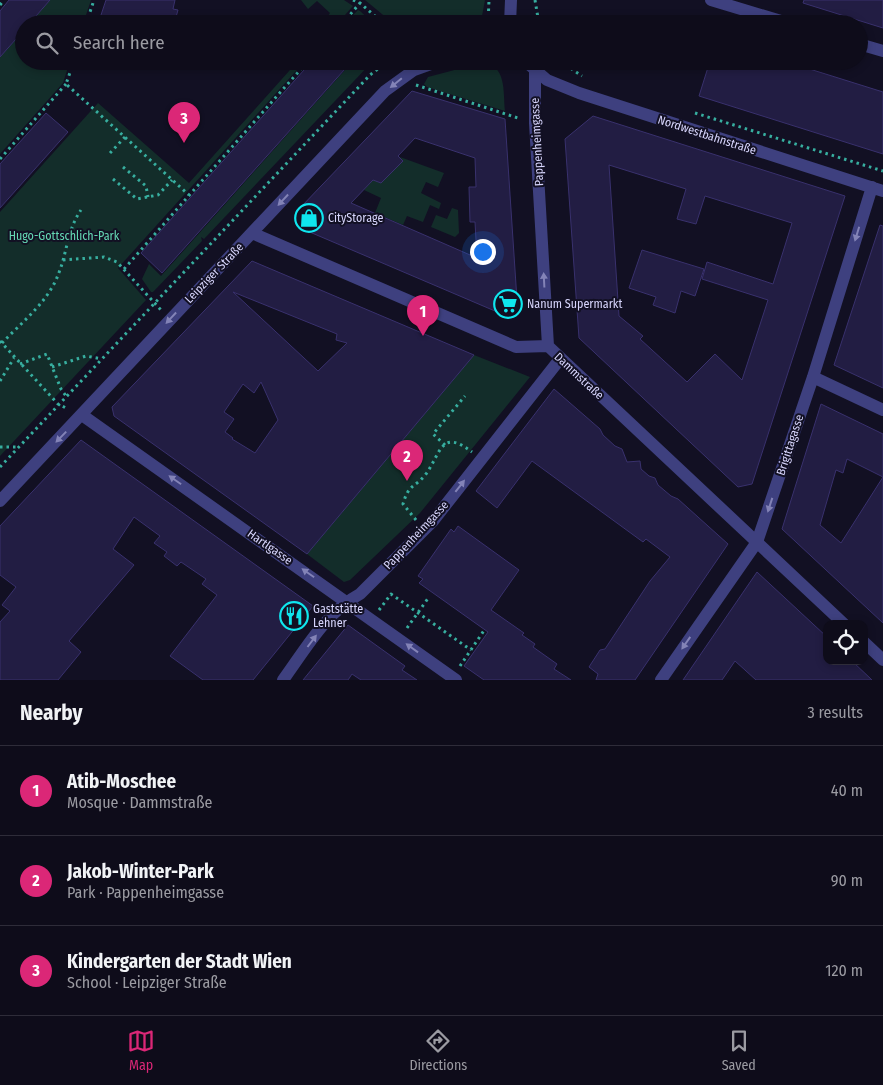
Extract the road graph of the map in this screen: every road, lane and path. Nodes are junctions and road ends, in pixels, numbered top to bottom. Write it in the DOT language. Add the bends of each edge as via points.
graph roads {
  1 [pos="4,0"];
  2 [pos="94,0"];
  3 [pos="353,0"];
  4 [pos="489,0"];
  5 [pos="511,0"];
  6 [pos="536,0"];
  7 [pos="711,0"];
  8 [pos="360,3"];
  9 [pos="0,5"];
  10 [pos="89,15"];
  11 [pos="350,15"];
  12 [pos="374,15"];
  13 [pos="488,15"];
  14 [pos="510,15"];
  15 [pos="538,15"];
  16 [pos="761,15"];
  17 [pos="868,47"];
  18 [pos="883,51"];
  19 [pos="71,70"];
  20 [pos="300,70"];
  21 [pos="379,70"];
  22 [pos="415,70"];
  23 [pos="572,70"];
  24 [pos="535,71"];
  25 [pos="404,76"];
  26 [pos="589,79"];
  27 [pos="66,84"];
  28 [pos="687,111"];
  29 [pos="535,123"];
  30 [pos="124,138"];
  31 [pos="110,153"];
  32 [pos="0,159"];
  33 [pos="123,167"];
  34 [pos="883,171"];
  35 [pos="113,179"];
  36 [pos="172,180"];
  37 [pos="877,189"];
  38 [pos="189,195"];
  39 [pos="148,197"];
  40 [pos="81,210"];
  41 [pos="252,233"];
  42 [pos="63,260"];
  43 [pos="124,269"];
  44 [pos="154,303"];
  45 [pos="170,320"];
  46 [pos="1,342"];
  47 [pos="548,346"];
  48 [pos="14,358"];
  49 [pos="102,359"];
  50 [pos="560,359"];
  51 [pos="20,364"];
  52 [pos="52,368"];
  53 [pos="812,377"];
  54 [pos="0,381"];
  55 [pos="66,396"];
  56 [pos="465,396"];
  57 [pos="58,404"];
  58 [pos="883,410"];
  59 [pos="82,415"];
  60 [pos="445,445"];
  61 [pos="0,447"];
  62 [pos="20,447"];
  63 [pos="482,459"];
  64 [pos="0,467"];
  65 [pos="0,501"];
  66 [pos="424,530"];
  67 [pos="757,542"];
  68 [pos="429,597"];
  69 [pos="348,601"];
  70 [pos="417,613"];
  71 [pos="372,619"];
  72 [pos="840,620"];
  73 [pos="485,629"];
  74 [pos="399,639"];
  75 [pos="868,646"];
  76 [pos="471,650"];
  77 [pos="464,660"];
  78 [pos="883,660"];
  79 [pos="283,680"];
  80 [pos="456,680"];
  81 [pos="661,680"];
  1 -- 9 [label="path"];
  2 -- 10 [label="path"];
  3 -- 8 [label="path"];
  4 -- 13 [label="path"];
  5 -- 14 [label="street"];
  6 -- 15 [label="path"];
  7 -- 16 [label="street"];
  8 -- 11 [label="path"];
  8 -- 12 [label="path"];
  17 -- 18 [label="street"];
  19 -- 27 [label="path"];
  20 -- 38 [label="path"];
  21 -- 44 [label="path"];
  22 -- 25 [label="street, Leipziger Straße"];
  23 -- 26 [label="path"];
  24 -- 29 [label="street, Pappenheimgasse"];
  24 -- 37 [label="street, Nordwestbahnstraße" via="579,93"];
  25 -- 29 [label="path" via="422,89"];
  25 -- 41 [label="street, Leipziger Straße, one-way"];
  27 -- 30 [label="path"];
  27 -- 32 [label="path"];
  28 -- 34 [label="path"];
  47 -- 29 [label="street, Pappenheimgasse, one-way"];
  30 -- 31 [label="path"];
  30 -- 36 [label="path"];
  33 -- 39 [label="path" via="146,186"];
  35 -- 39 [label="path" via="137,199"];
  36 -- 38 [label="path"];
  36 -- 39 [label="path" via="158,195"];
  37 -- 53 [label="street, Brigittagasse, one-way"];
  38 -- 43 [label="path"];
  40 -- 42 [label="path"];
  41 -- 45 [label="street, Leipziger Straße, one-way"];
  41 -- 47 [label="street, Dammstraße" via="516,347"];
  42 -- 43 [label="path" via="104,257"];
  42 -- 46 [label="path" via="46,297"];
  43 -- 44 [label="path"];
  44 -- 45 [label="path"];
  44 -- 49 [label="path"];
  45 -- 59 [label="street, Leipziger Straße"];
  46 -- 48 [label="path"];
  47 -- 50 [label="street, Dammstraße"];
  48 -- 51 [label="path"];
  48 -- 54 [label="path"];
  49 -- 52 [label="path" via="86,356"];
  49 -- 55 [label="path"];
  50 -- 63 [label="street, Pappenheimgasse"];
  50 -- 67 [label="street, Dammstraße"];
  51 -- 52 [label="path" via="47,354"];
  51 -- 57 [label="path"];
  52 -- 55 [label="path"];
  53 -- 58 [label="street"];
  53 -- 67 [label="street, Brigittagasse, one-way"];
  55 -- 57 [label="path"];
  56 -- 60 [label="path" via="433,434"];
  57 -- 62 [label="path"];
  59 -- 65 [label="street, Leipziger Straße, one-way"];
  69 -- 59 [label="street, Hartlgasse, one-way"];
  60 -- 63 [label="path" via="458,442"];
  60 -- 66 [label="path" via="425,475 407,490 403,504"];
  61 -- 62 [label="path"];
  62 -- 64 [label="path"];
  66 -- 63 [label="street, Pappenheimgasse, one-way"];
  66 -- 69 [label="street, Pappenheimgasse" via="360,594"];
  67 -- 72 [label="street, Dammstraße"];
  67 -- 81 [label="street, Brigittagasse, one-way"];
  68 -- 70 [label="path"];
  69 -- 71 [label="street, Hartlgasse"];
  79 -- 69 [label="street, Pappenheimgasse, one-way" via="328,620"];
  70 -- 71 [label="path" via="391,594"];
  70 -- 74 [label="path"];
  70 -- 76 [label="path"];
  71 -- 74 [label="street, Hartlgasse"];
  73 -- 76 [label="path"];
  80 -- 74 [label="street, Hartlgasse, one-way"];
  75 -- 78 [label="street"];
  76 -- 77 [label="path"];
}
